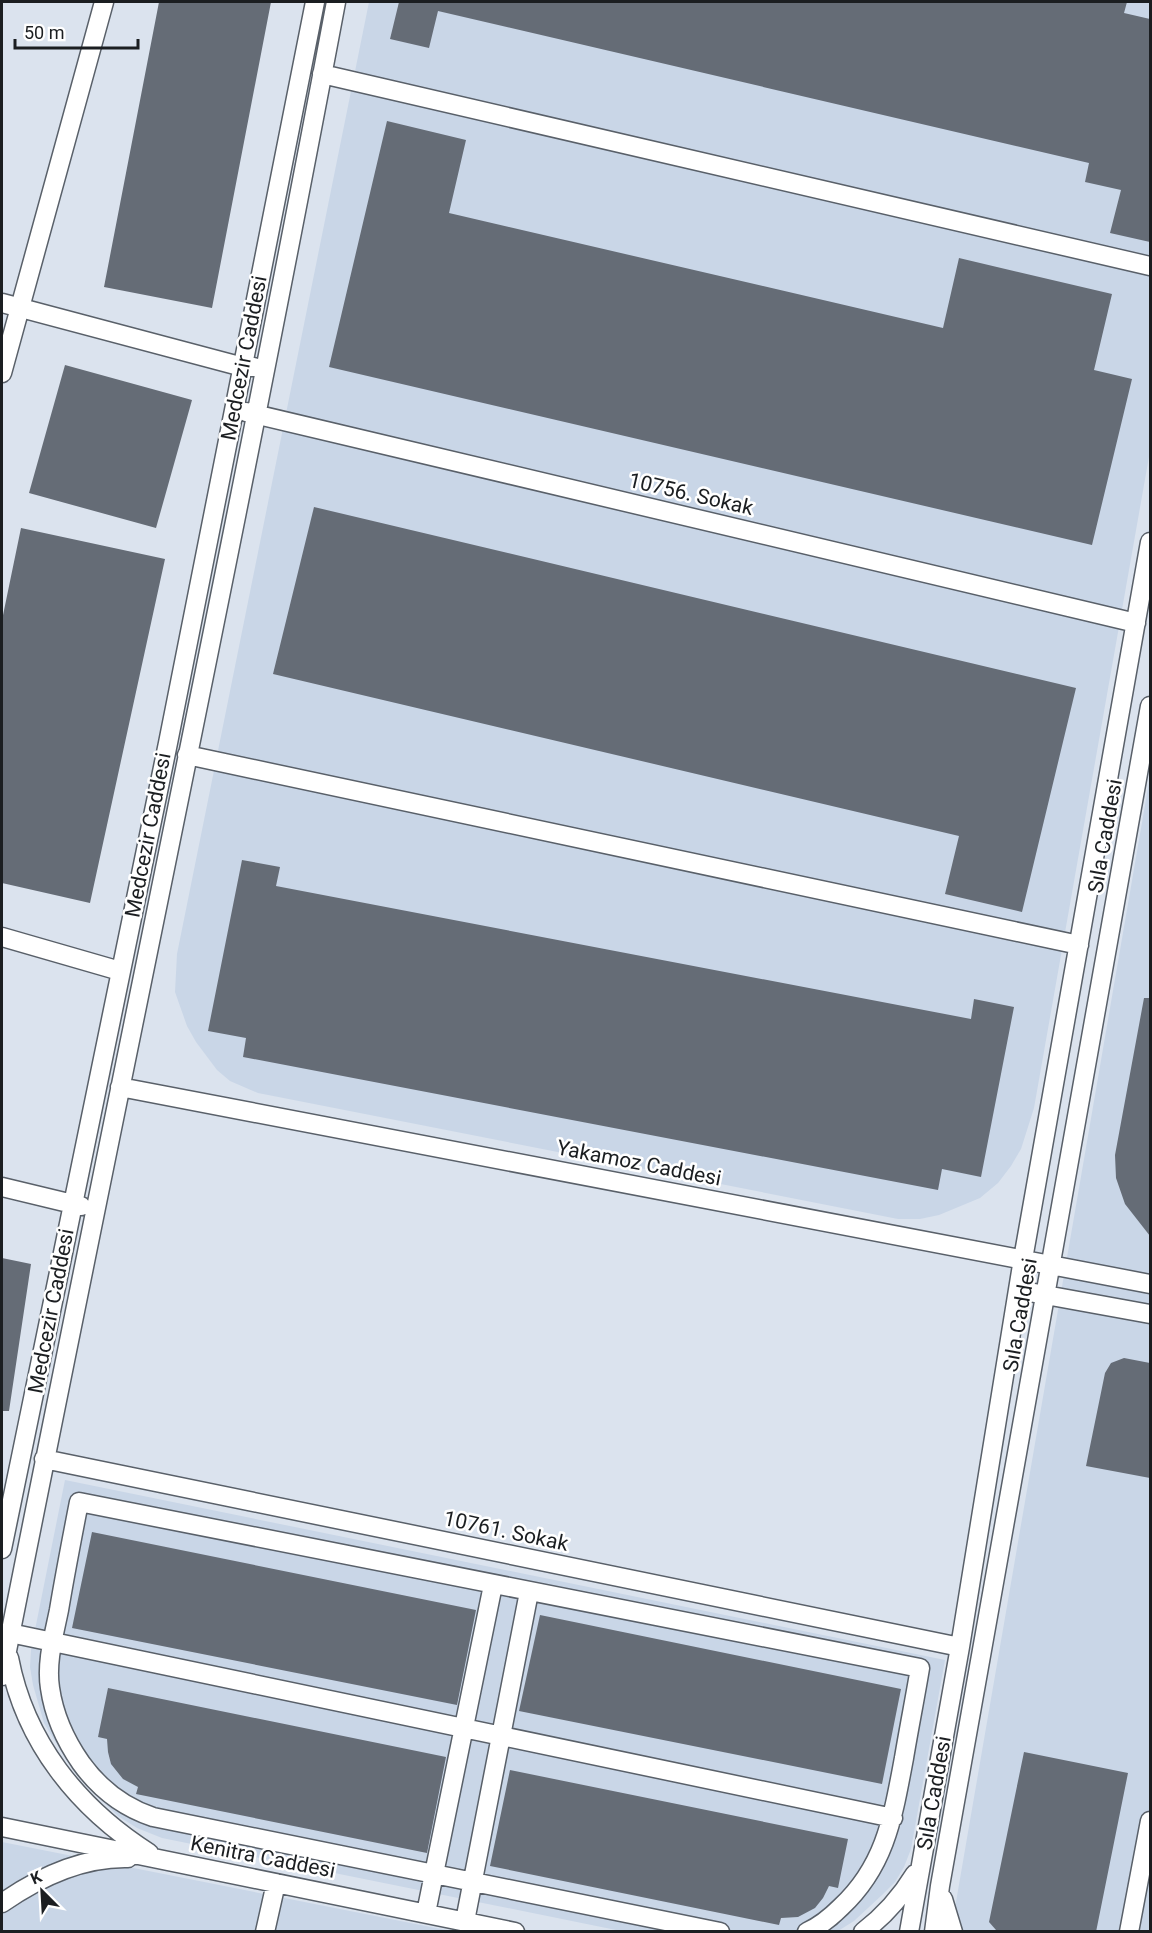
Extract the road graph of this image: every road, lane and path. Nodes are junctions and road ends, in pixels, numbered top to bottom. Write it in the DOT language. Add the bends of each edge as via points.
graph roads {
  1 [pos="104,2"];
  2 [pos="315,2"];
  3 [pos="336,2"];
  4 [pos="322,74"];
  5 [pos="1150,266"];
  6 [pos="2,303"];
  7 [pos="19,308"];
  8 [pos="243,367"];
  9 [pos="265,368"];
  10 [pos="2,373"];
  11 [pos="235,409"];
  12 [pos="256,414"];
  13 [pos="1150,542"];
  14 [pos="1136,623"];
  15 [pos="1150,706"];
  16 [pos="187,755"];
  17 [pos="2,937"];
  18 [pos="1079,945"];
  19 [pos="120,971"];
  20 [pos="120,1087"];
  21 [pos="2,1187"];
  22 [pos="71,1204"];
  23 [pos="94,1208"];
  24 [pos="1023,1259"];
  25 [pos="1052,1265"];
  26 [pos="1150,1284"];
  27 [pos="1018,1290"];
  28 [pos="1047,1296"];
  29 [pos="1150,1314"];
  30 [pos="44,1459"];
  31 [pos="2,1549"];
  32 [pos="493,1585"];
  33 [pos="529,1592"];
  34 [pos="8,1640"];
  35 [pos="53,1642"];
  36 [pos="960,1647"];
  37 [pos="2,1676"];
  38 [pos="464,1728"];
  39 [pos="501,1736"];
  40 [pos="893,1818"];
  41 [pos="1150,1821"];
  42 [pos="2,1827"];
  43 [pos="158,1859"];
  44 [pos="920,1868"];
  45 [pos="434,1873"];
  46 [pos="473,1881"];
  47 [pos="276,1883"];
  48 [pos="940,1886"];
  49 [pos="2,1903"];
  50 [pos="426,1913"];
  51 [pos="465,1921"];
  52 [pos="265,1932"];
  53 [pos="515,1932"];
  54 [pos="720,1932"];
  55 [pos="807,1932"];
  56 [pos="863,1932"];
  57 [pos="909,1932"];
  58 [pos="934,1932"];
  59 [pos="953,1932"];
  60 [pos="1129,1932"];
  1 -- 7 [label="street"];
  2 -- 8 [label="street, Medcezir Caddesi"];
  3 -- 4 [label="street, Medcezir Caddesi"];
  4 -- 5 [label="street"];
  4 -- 9 [label="street, Medcezir Caddesi"];
  6 -- 7 [label="street"];
  7 -- 8 [label="street"];
  7 -- 10 [label="street"];
  8 -- 9 [label="street"];
  8 -- 11 [label="street, Medcezir Caddesi"];
  9 -- 12 [label="street, Medcezir Caddesi"];
  11 -- 12 [label="street, 10756. Sokak"];
  11 -- 19 [label="street, Medcezir Caddesi"];
  12 -- 14 [label="street, 10756. Sokak"];
  12 -- 16 [label="street, Medcezir Caddesi"];
  13 -- 14 [label="street"];
  14 -- 18 [label="street"];
  15 -- 25 [label="street, Sıla Caddesi"];
  16 -- 18 [label="street"];
  16 -- 20 [label="street, Medcezir Caddesi"];
  17 -- 19 [label="street"];
  18 -- 24 [label="street"];
  19 -- 22 [label="street, Medcezir Caddesi"];
  20 -- 23 [label="street, Medcezir Caddesi"];
  20 -- 24 [label="street, Yakamoz Caddesi"];
  21 -- 22 [label="street"];
  22 -- 23 [label="street"];
  22 -- 31 [label="street, Medcezir Caddesi"];
  23 -- 30 [label="street, Medcezir Caddesi"];
  24 -- 25 [label="street, Yakamoz Caddesi"];
  24 -- 27 [label="street"];
  25 -- 26 [label="street, Yakamoz Caddesi"];
  25 -- 28 [label="street, Sıla Caddesi"];
  27 -- 28 [label="street"];
  27 -- 36 [label="street"];
  28 -- 29 [label="street"];
  28 -- 48 [label="street, Sıla Caddesi"];
  30 -- 34 [label="street, Medcezir Caddesi"];
  30 -- 36 [label="street, 10761. Sokak"];
  32 -- 33 [label="street"];
  32 -- 35 [label="street" via="79,1502"];
  32 -- 38 [label="street"];
  33 -- 39 [label="street"];
  33 -- 40 [label="street" via="921,1668"];
  34 -- 35 [label="street"];
  34 -- 37 [label="street, Medcezir Caddesi"];
  34 -- 43 [label="street" via="23,1709 59,1774 112,1828"];
  35 -- 38 [label="street"];
  35 -- 45 [label="street" via="50,1686 60,1729 86,1770 134,1810"];
  36 -- 44 [label="street"];
  38 -- 39 [label="street"];
  38 -- 45 [label="street"];
  39 -- 40 [label="street"];
  39 -- 46 [label="street"];
  40 -- 55 [label="street" via="865,1881 829,1918"];
  41 -- 60 [label="street"];
  42 -- 43 [label="street, Kenitra Caddesi"];
  43 -- 47 [label="street, Kenitra Caddesi"];
  43 -- 49 [label="street" via="91,1862 39,1881"];
  44 -- 56 [label="street" via="894,1903"];
  44 -- 57 [label="street"];
  45 -- 46 [label="street"];
  45 -- 50 [label="street"];
  46 -- 51 [label="street"];
  46 -- 54 [label="street"];
  47 -- 50 [label="street, Kenitra Caddesi"];
  47 -- 52 [label="street"];
  48 -- 58 [label="street, Sıla Caddesi"];
  48 -- 59 [label="street"];
  50 -- 51 [label="street, Kenitra Caddesi"];
  51 -- 53 [label="street, Kenitra Caddesi"];
}
